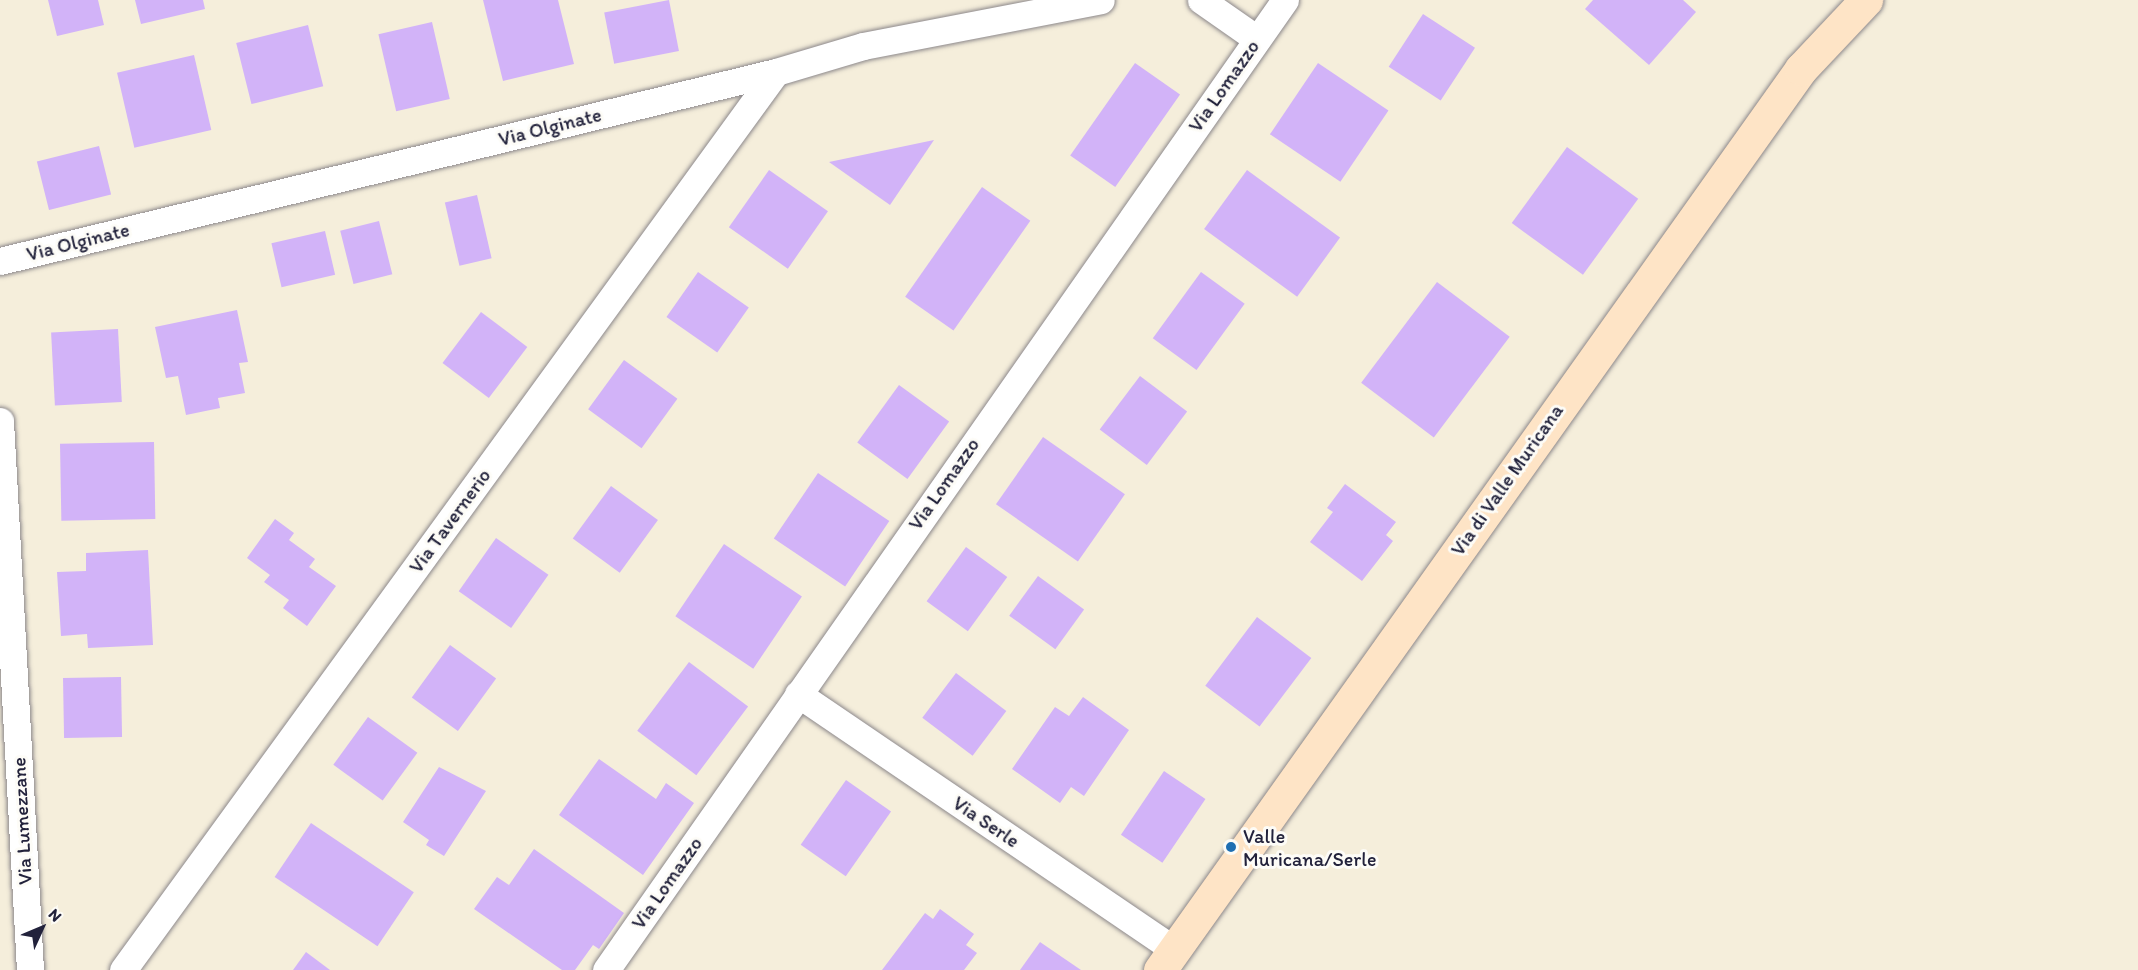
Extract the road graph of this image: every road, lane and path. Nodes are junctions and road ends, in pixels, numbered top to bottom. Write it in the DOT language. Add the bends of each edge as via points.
graph roads {
  1 [pos="1101,0"];
  2 [pos="1201,0"];
  3 [pos="1285,0"];
  4 [pos="1866,0"];
  5 [pos="1257,39"];
  6 [pos="776,72"];
  7 [pos="0,261"];
  8 [pos="0,421"];
  9 [pos="798,694"];
  10 [pos="1167,960"];
  11 [pos="30,970"];
  12 [pos="123,970"];
  13 [pos="606,970"];
  1 -- 6 [label="street, Via Olginate" via="863,46"];
  2 -- 5 [label="street"];
  3 -- 5 [label="street, Via Lomazzo"];
  4 -- 10 [label="street, Via di Valle Muricana" via="1801,69"];
  5 -- 9 [label="street, Via Lomazzo"];
  6 -- 7 [label="street, Via Olginate"];
  6 -- 12 [label="street, Via Tavernerio"];
  8 -- 11 [label="street, Via Lumezzane"];
  9 -- 10 [label="street, Via Serle"];
  9 -- 13 [label="street, Via Lomazzo"];
}
